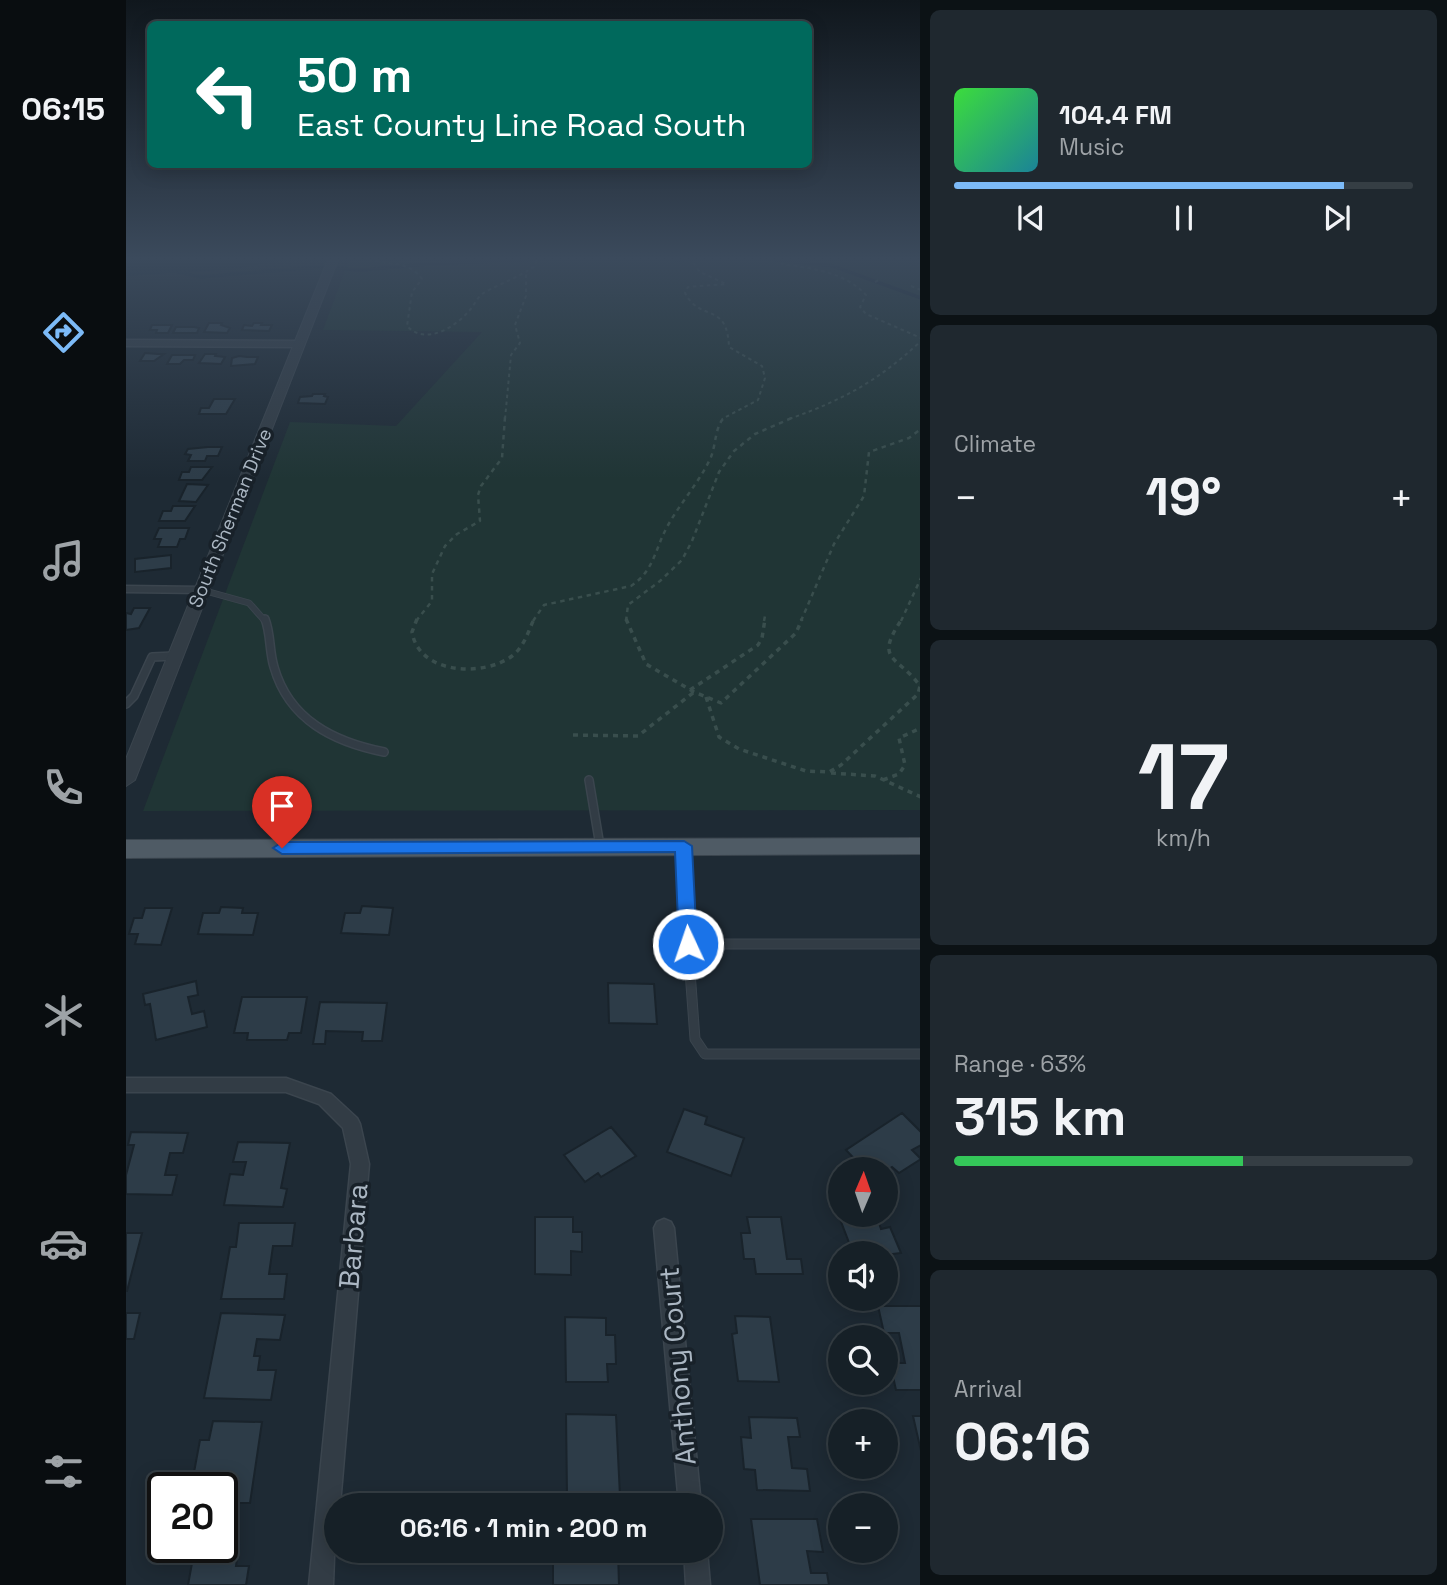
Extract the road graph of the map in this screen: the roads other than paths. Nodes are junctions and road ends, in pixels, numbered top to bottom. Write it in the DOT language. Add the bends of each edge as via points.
graph roads {
  1 [pos="304,331"];
  2 [pos="126,343"];
  3 [pos="299,344"];
  4 [pos="126,589"];
  5 [pos="202,590"];
  6 [pos="175,656"];
  7 [pos="126,704"];
  8 [pos="384,752"];
  9 [pos="126,780"];
  10 [pos="589,780"];
  11 [pos="684,846"];
  12 [pos="920,846"];
  13 [pos="600,847"];
  14 [pos="126,849"];
  15 [pos="688,944"];
  16 [pos="920,944"];
  17 [pos="920,1054"];
  18 [pos="126,1085"];
  19 [pos="664,1228"];
  20 [pos="689,1493"];
  21 [pos="696,1563"];
  22 [pos="321,1585"];
  23 [pos="698,1585"];
  1 -- 3 [label="street, South Sherman Drive"];
  2 -- 3 [label="street"];
  3 -- 5 [label="street, South Sherman Drive"];
  4 -- 5 [label="street"];
  5 -- 6 [label="street, South Sherman Drive"];
  5 -- 8 [label="lane" via="242,600 260,611 273,665 290,703 328,733 359,748"];
  6 -- 7 [label="lane" via="152,657"];
  6 -- 9 [label="street, South Sherman Drive"];
  10 -- 13 [label="lane"];
  11 -- 12 [label="main road"];
  11 -- 13 [label="main road"];
  11 -- 15 [label="lane"];
  13 -- 14 [label="main road"];
  15 -- 16 [label="lane"];
  15 -- 17 [label="lane" via="695,1040 705,1054"];
  18 -- 22 [label="street, Barbara" via="286,1085 326,1099 351,1124 360,1164"];
  19 -- 20 [label="street, Anthony Court"];
  21 -- 23 [label="street"];
}
